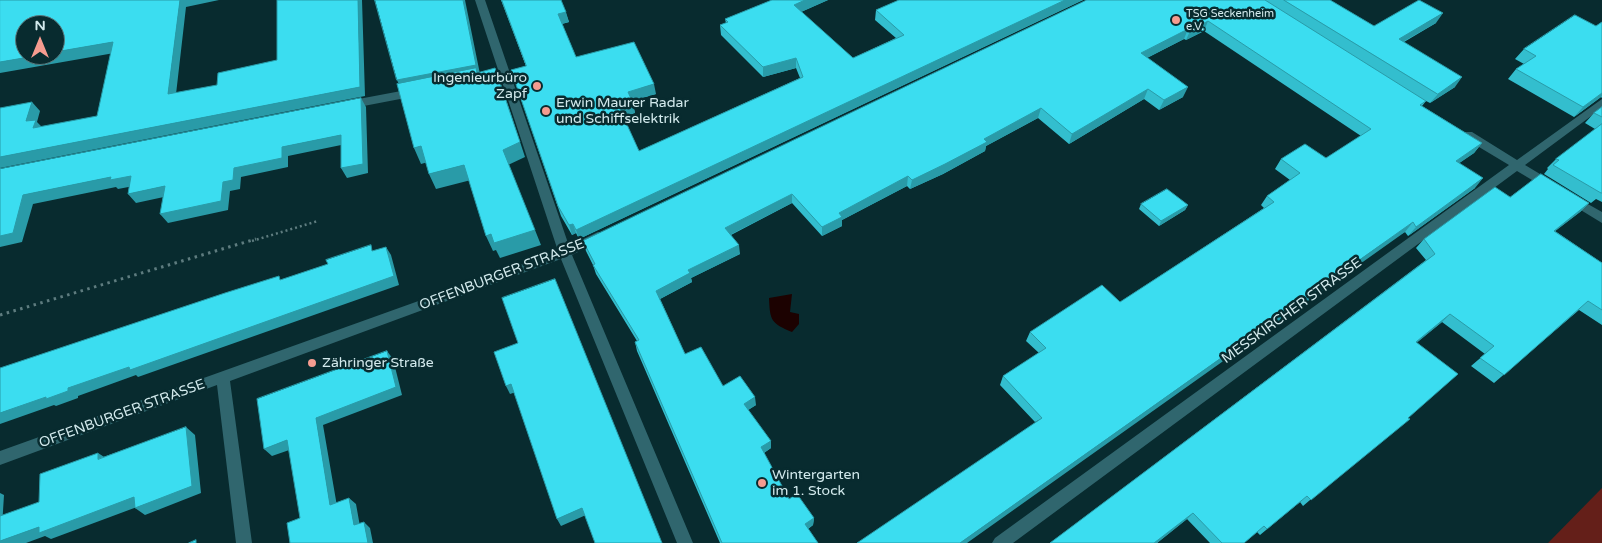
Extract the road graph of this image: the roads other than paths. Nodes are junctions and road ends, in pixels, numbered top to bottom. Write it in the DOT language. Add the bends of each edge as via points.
graph roads {
  1 [pos="480,0"];
  2 [pos="425,90"];
  3 [pos="1602,103"];
  4 [pos="338,107"];
  5 [pos="1459,129"];
  6 [pos="1517,165"];
  7 [pos="1602,218"];
  8 [pos="610,232"];
  9 [pos="565,253"];
  10 [pos="223,378"];
  11 [pos="0,458"];
  12 [pos="244,543"];
  13 [pos="685,543"];
  14 [pos="1000,543"];
  1 -- 9 [label="street" via="501,75"];
  2 -- 4 [label="street"];
  3 -- 6 [label="street, MESSKIRCHER STRASSE"];
  5 -- 6 [label="street"];
  6 -- 7 [label="street"];
  6 -- 14 [label="street, MESSKIRCHER STRASSE"];
  8 -- 9 [label="street, OFFENBURGER STRASSE"];
  9 -- 10 [label="street, OFFENBURGER STRASSE"];
  9 -- 13 [label="street"];
  10 -- 11 [label="street, OFFENBURGER STRASSE"];
  10 -- 12 [label="street"];
}
